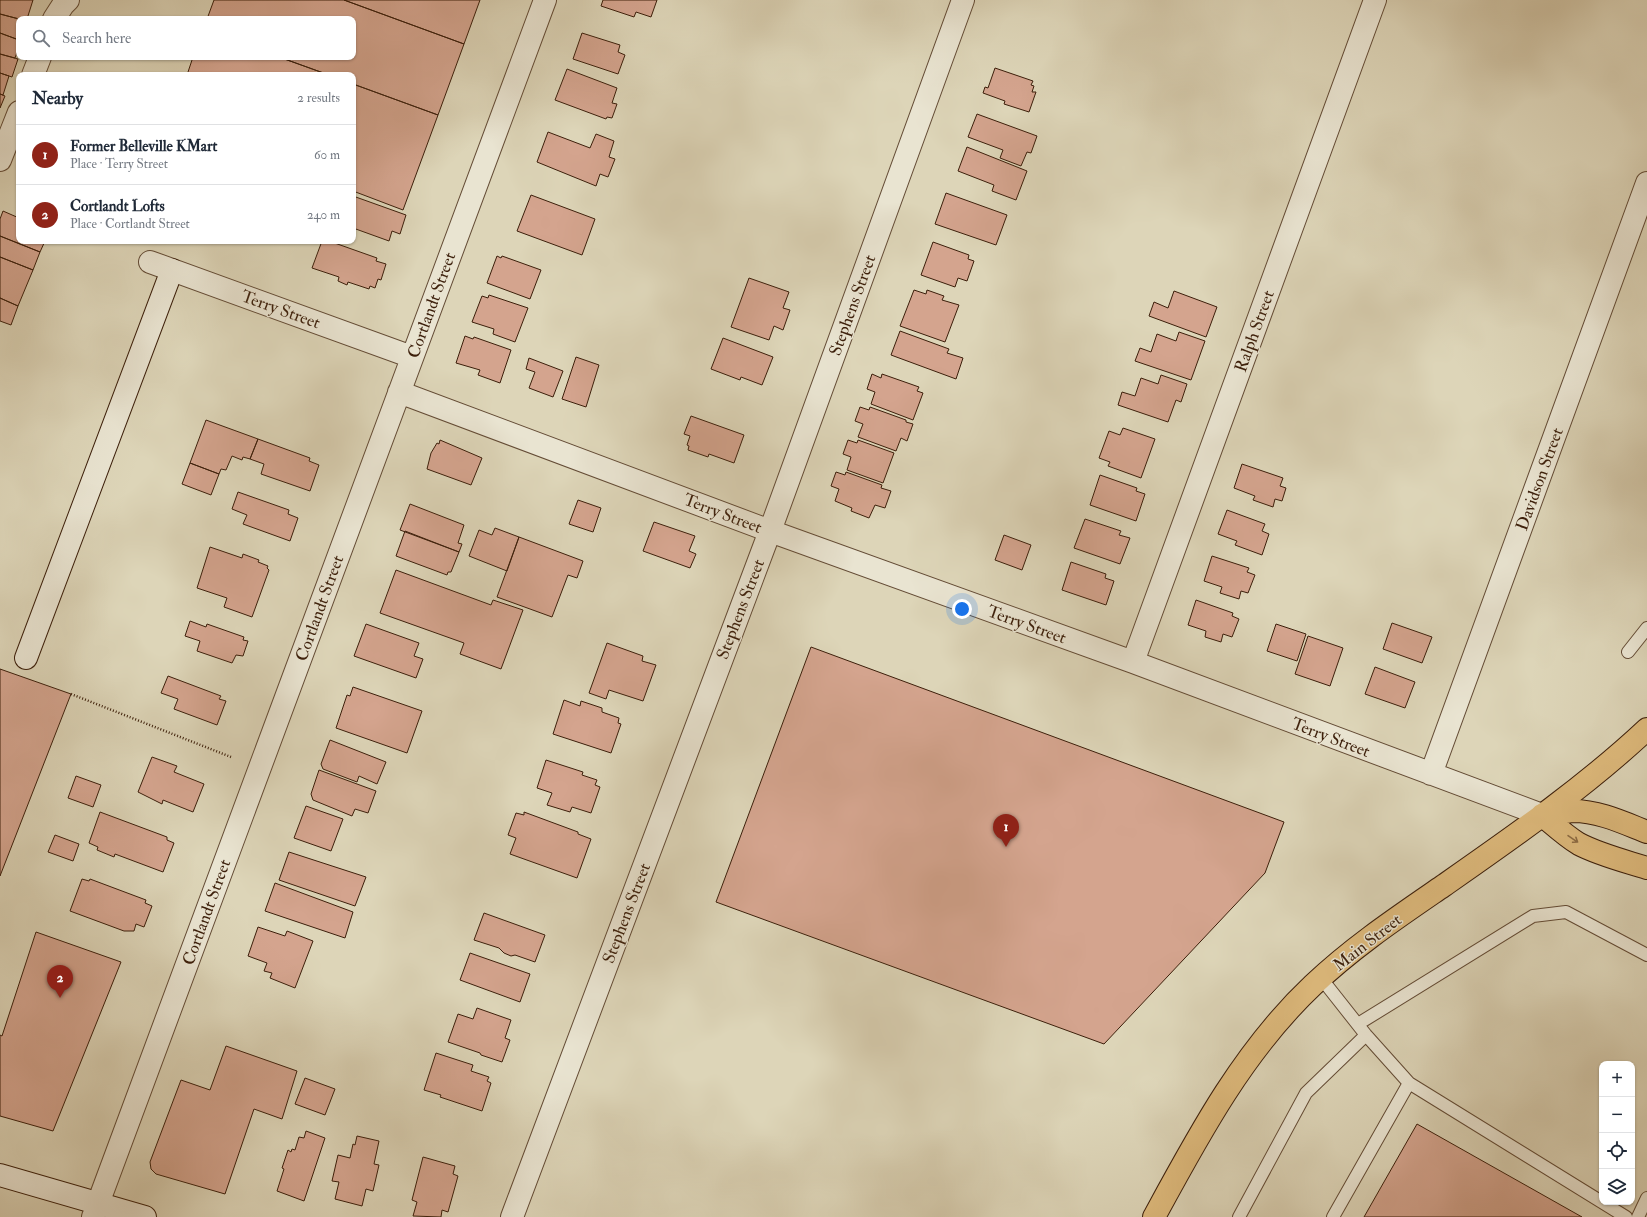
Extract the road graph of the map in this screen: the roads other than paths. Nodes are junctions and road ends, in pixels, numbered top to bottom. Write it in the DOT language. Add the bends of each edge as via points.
graph roads {
  1 [pos="68,0"];
  2 [pos="545,0"];
  3 [pos="963,0"];
  4 [pos="1375,0"];
  5 [pos="56,16"];
  6 [pos="39,60"];
  7 [pos="34,72"];
  8 [pos="16,120"];
  9 [pos="0,160"];
  10 [pos="1647,183"];
  11 [pos="150,262"];
  12 [pos="172,270"];
  13 [pos="412,357"];
  14 [pos="399,392"];
  15 [pos="770,531"];
  16 [pos="1647,628"];
  17 [pos="1628,652"];
  18 [pos="26,658"];
  19 [pos="1133,662"];
  20 [pos="1647,729"];
  21 [pos="1431,774"];
  22 [pos="1542,815"];
  23 [pos="1647,832"];
  24 [pos="1647,868"];
  25 [pos="1647,955"];
  26 [pos="1321,978"];
  27 [pos="1358,1024"];
  28 [pos="1366,1036"];
  29 [pos="1408,1084"];
  30 [pos="0,1175"];
  31 [pos="1647,1198"];
  32 [pos="96,1210"];
  33 [pos="145,1217"];
  34 [pos="512,1217"];
  35 [pos="1154,1217"];
  36 [pos="1239,1217"];
  37 [pos="1333,1217"];
  38 [pos="1626,1217"];
  39 [pos="1638,1217"];
  1 -- 5 [label="street"];
  2 -- 13 [label="street, Cortlandt Street"];
  3 -- 15 [label="street, Stephens Street"];
  4 -- 19 [label="street, Ralph Street"];
  6 -- 7 [label="street"];
  8 -- 9 [label="street"];
  10 -- 21 [label="street, Davidson Street"];
  11 -- 12 [label="street, Terry Street"];
  12 -- 13 [label="street, Terry Street"];
  12 -- 18 [label="street"];
  13 -- 14 [label="street, Cortlandt Street"];
  14 -- 15 [label="street, Terry Street"];
  14 -- 32 [label="street, Cortlandt Street"];
  15 -- 19 [label="street, Terry Street"];
  15 -- 34 [label="street, Stephens Street"];
  16 -- 17 [label="lane"];
  19 -- 21 [label="street, Terry Street"];
  20 -- 22 [label="main road, Main Street" via="1584,784"];
  21 -- 22 [label="street, Terry Street"];
  22 -- 23 [label="main road" via="1574,811 1596,814"];
  22 -- 24 [label="main road, one-way" via="1580,844"];
  22 -- 26 [label="main road, Main Street" via="1361,944"];
  25 -- 27 [label="lane" via="1566,912 1533,916"];
  26 -- 27 [label="lane"];
  26 -- 35 [label="main road, Main Street" via="1271,1030 1238,1072 1198,1135"];
  27 -- 28 [label="lane"];
  28 -- 29 [label="lane"];
  28 -- 36 [label="lane" via="1306,1093"];
  29 -- 37 [label="lane"];
  29 -- 38 [label="lane"];
  30 -- 32 [label="street"];
  31 -- 39 [label="lane"];
  32 -- 33 [label="street"];
}
